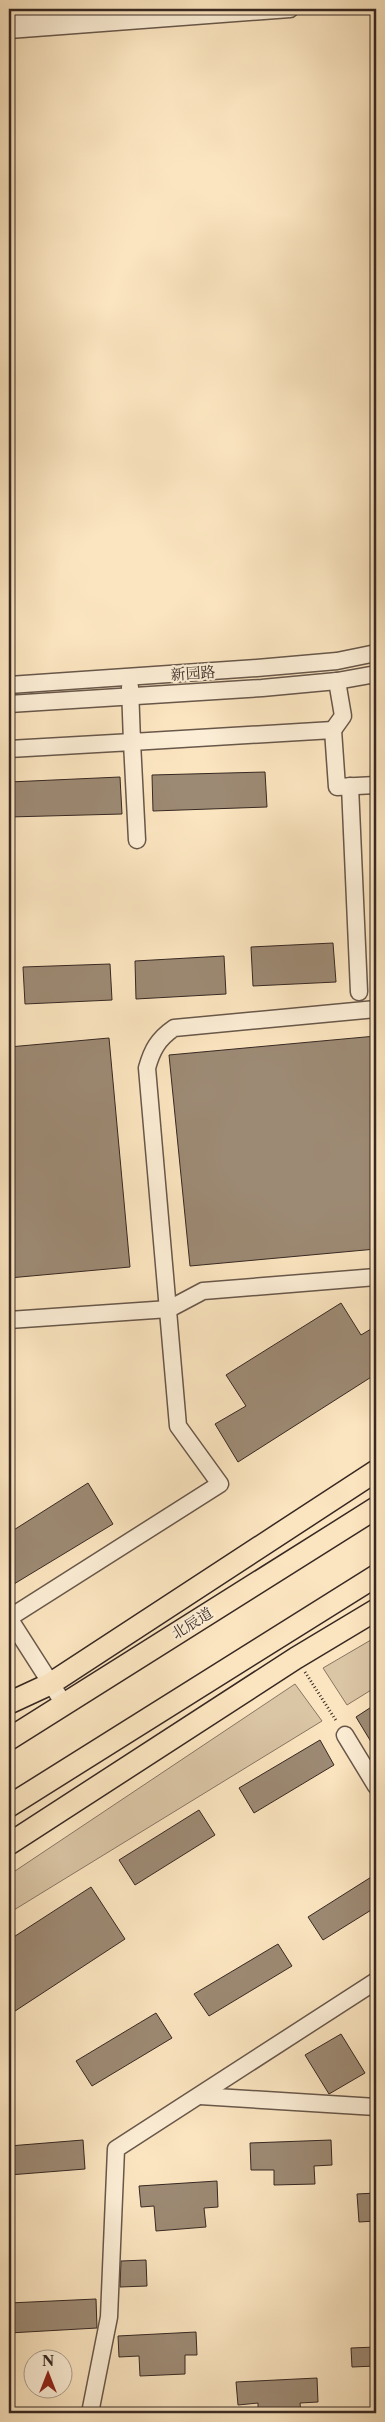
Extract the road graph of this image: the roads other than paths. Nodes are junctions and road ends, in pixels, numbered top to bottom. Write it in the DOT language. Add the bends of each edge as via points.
graph roads {
  1 [pos="124,9"];
  2 [pos="290,9"];
  3 [pos="101,14"];
  4 [pos="63,16"];
  5 [pos="9,18"];
  6 [pos="9,30"];
  7 [pos="376,653"];
  8 [pos="376,674"];
  9 [pos="130,677"];
  10 [pos="337,681"];
  11 [pos="9,685"];
  12 [pos="130,696"];
  13 [pos="9,704"];
  14 [pos="333,730"];
  15 [pos="132,742"];
  16 [pos="9,750"];
  17 [pos="376,784"];
  18 [pos="350,786"];
  19 [pos="137,840"];
  20 [pos="359,992"];
  21 [pos="376,1009"];
  22 [pos="376,1277"];
  23 [pos="169,1309"];
  24 [pos="9,1320"];
  25 [pos="376,1471"];
  26 [pos="376,1508"];
  27 [pos="376,1576"];
  28 [pos="376,1610"];
  29 [pos="50,1684"];
  30 [pos="9,1703"];
  31 [pos="64,1704"];
  32 [pos="345,1735"];
  33 [pos="9,1739"];
  34 [pos="376,1786"];
  35 [pos="9,1806"];
  36 [pos="9,1844"];
  37 [pos="376,1981"];
  38 [pos="200,2096"];
  39 [pos="376,2107"];
  40 [pos="90,2413"];
  1 -- 3 [label="street"];
  2 -- 3 [label="street"];
  3 -- 4 [label="street"];
  4 -- 5 [label="street"];
  4 -- 6 [label="street"];
  7 -- 9 [label="street, 新园路" via="337,661"];
  8 -- 10 [label="street, 新园路"];
  9 -- 11 [label="street, 新园路"];
  9 -- 12 [label="street"];
  10 -- 12 [label="street, 新园路"];
  10 -- 14 [label="street" via="342,716"];
  12 -- 13 [label="street, 新园路"];
  12 -- 15 [label="street"];
  14 -- 15 [label="street"];
  14 -- 18 [label="street" via="337,787"];
  15 -- 16 [label="street"];
  15 -- 19 [label="street"];
  17 -- 18 [label="street"];
  18 -- 20 [label="street"];
  21 -- 23 [label="street" via="174,1028 161,1037 147,1068"];
  22 -- 23 [label="street" via="203,1291"];
  23 -- 24 [label="street"];
  23 -- 29 [label="street" via="178,1426 220,1484 10,1618"];
  25 -- 29 [label="main road"];
  26 -- 31 [label="main road, 北辰道"];
  27 -- 35 [label="main road"];
  28 -- 36 [label="main road" via="296,1658"];
  29 -- 30 [label="main road"];
  29 -- 31 [label="street"];
  31 -- 33 [label="main road, 北辰道"];
  32 -- 34 [label="street"];
  37 -- 38 [label="street"];
  38 -- 39 [label="street"];
  38 -- 40 [label="street" via="116,2149 109,2317"];
}
